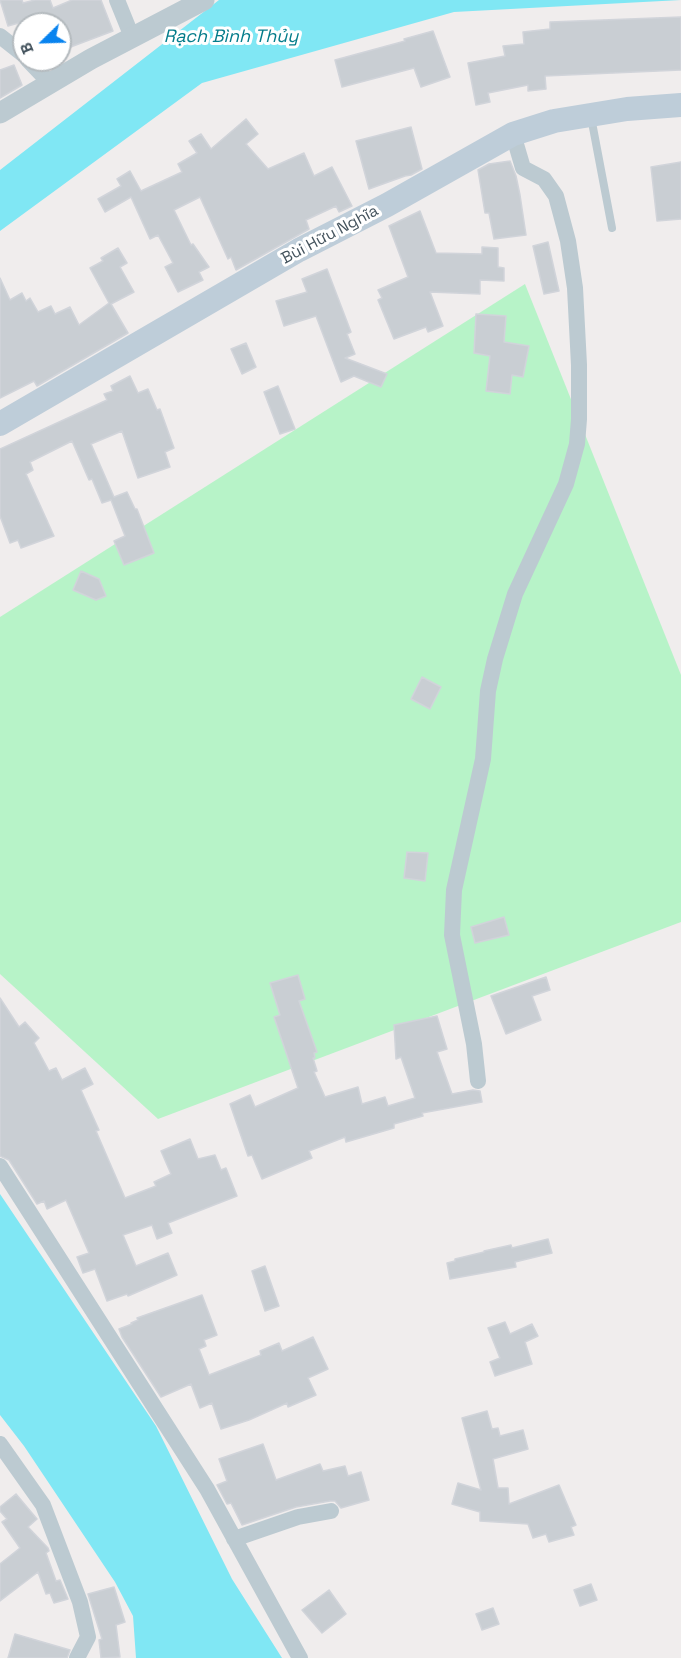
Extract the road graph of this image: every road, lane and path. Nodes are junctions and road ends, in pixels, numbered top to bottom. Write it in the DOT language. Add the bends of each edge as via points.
graph roads {
  1 [pos="117,0"];
  2 [pos="204,0"];
  3 [pos="0,36"];
  4 [pos="132,37"];
  5 [pos="12,46"];
  6 [pos="39,72"];
  7 [pos="50,83"];
  8 [pos="681,105"];
  9 [pos="0,113"];
  10 [pos="591,115"];
  11 [pos="513,134"];
  12 [pos="612,228"];
  13 [pos="0,424"];
  14 [pos="478,1081"];
  15 [pos="0,1166"];
  16 [pos="0,1444"];
  17 [pos="331,1511"];
  18 [pos="234,1539"];
  19 [pos="77,1658"];
  20 [pos="300,1658"];
  1 -- 4 [label="street"];
  2 -- 4 [label="street"];
  3 -- 5 [label="street"];
  4 -- 7 [label="street"];
  6 -- 7 [label="street"];
  7 -- 9 [label="street"];
  8 -- 10 [label="main road, Bùi Hữu Nghĩa"];
  10 -- 11 [label="main road, Bùi Hữu Nghĩa"];
  10 -- 12 [label="lane"];
  11 -- 13 [label="main road, Bùi Hữu Nghĩa" via="299,250"];
  11 -- 14 [label="street" via="523,168 544,179 556,196 568,241 575,288 579,419 566,484 515,594 495,659 488,691 483,759 454,890 452,935"];
  15 -- 18 [label="street" via="207,1490"];
  16 -- 19 [label="street" via="43,1505 80,1602 88,1637"];
  17 -- 18 [label="street" via="298,1517"];
  18 -- 20 [label="street"];
}
